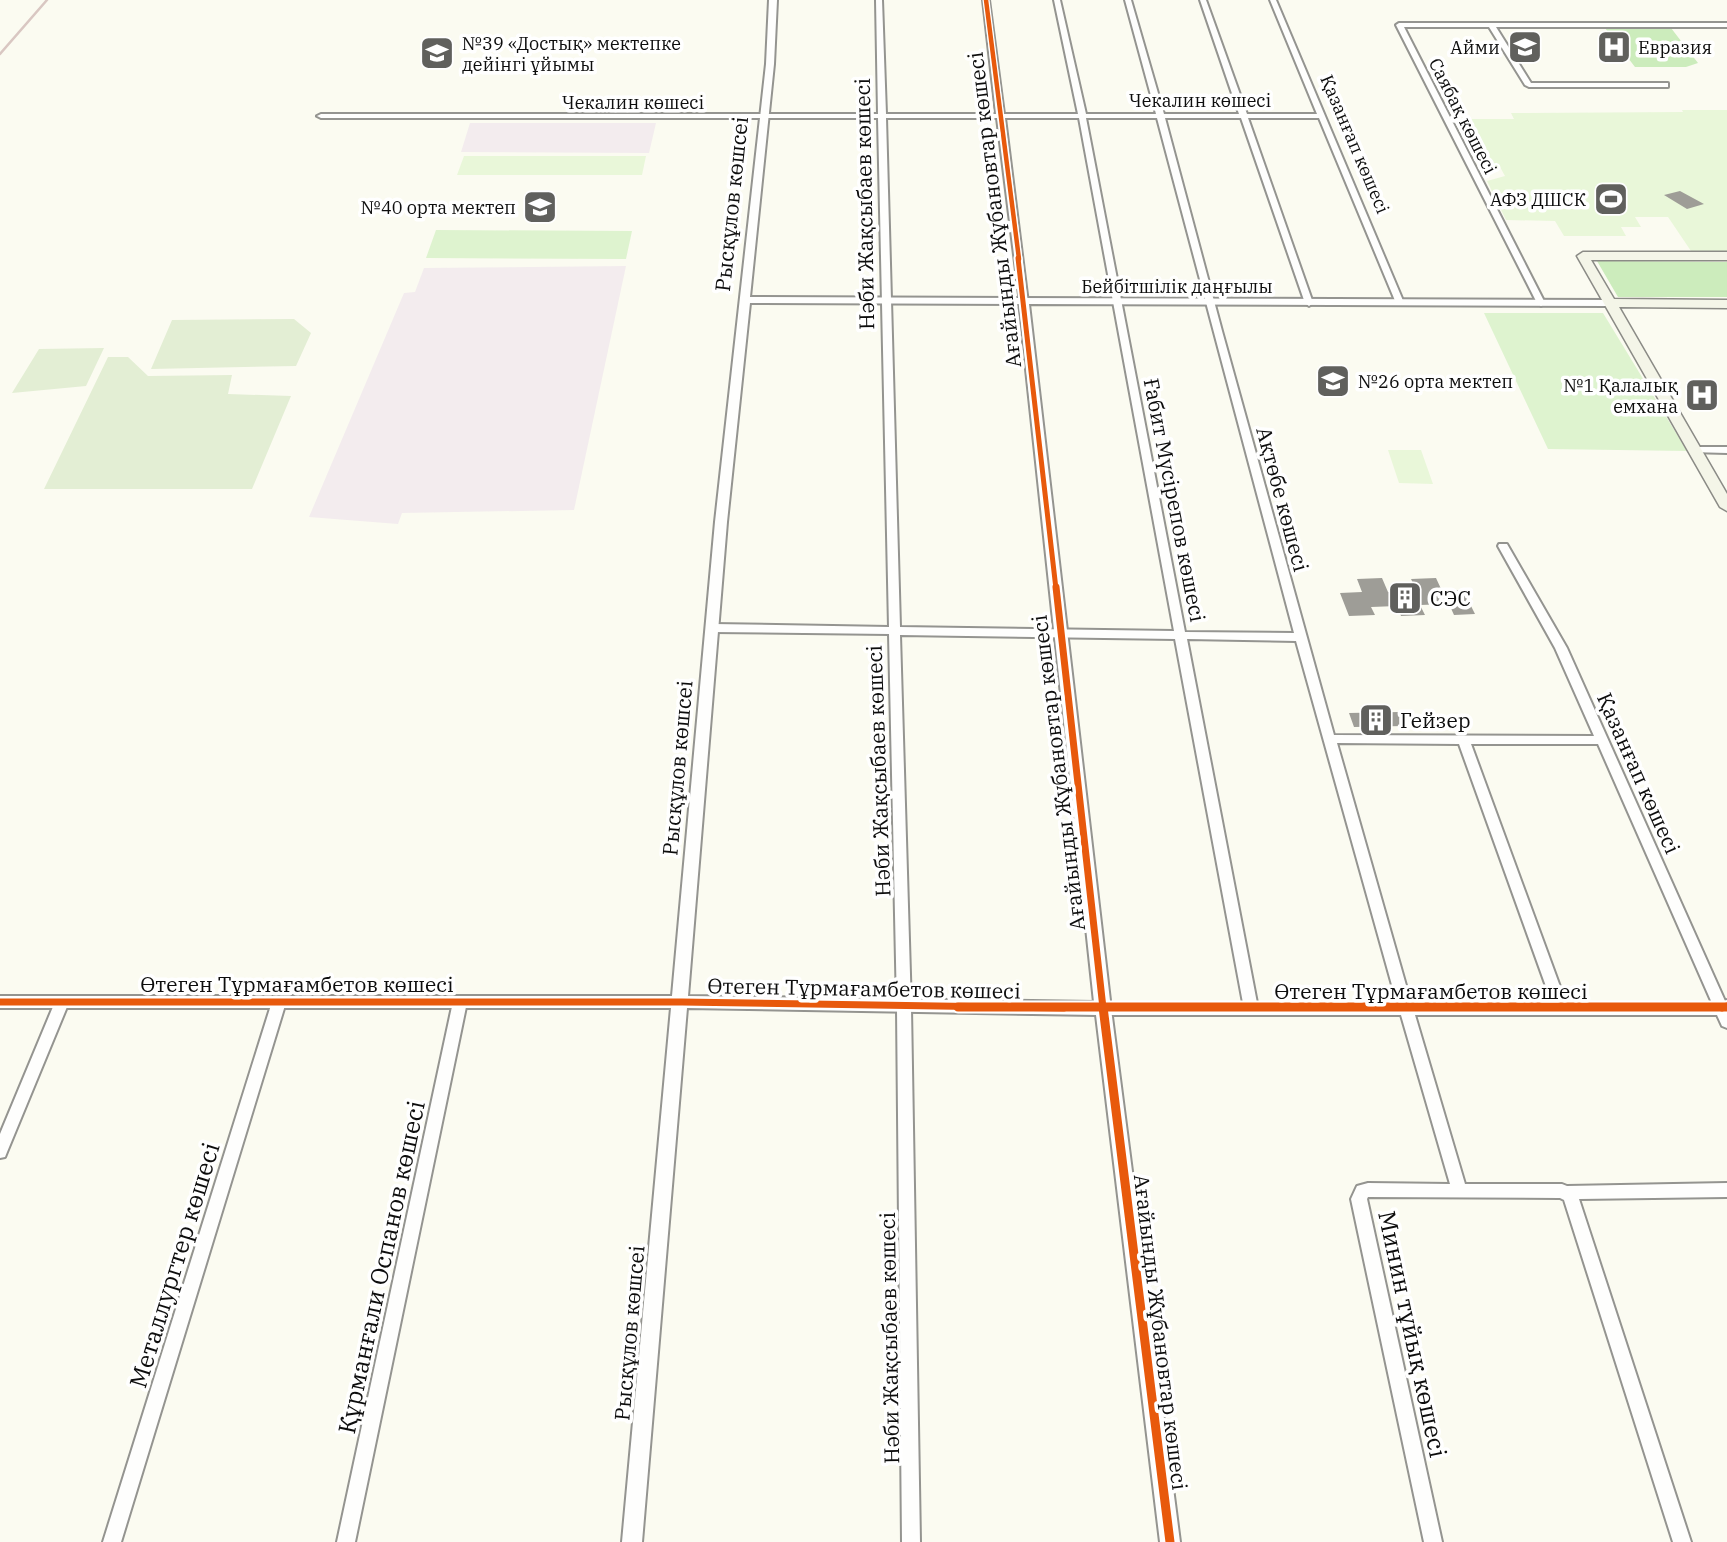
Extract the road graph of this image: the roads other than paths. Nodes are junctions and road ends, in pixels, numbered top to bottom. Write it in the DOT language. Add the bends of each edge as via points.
graph roads {
  1 [pos="773,0"];
  2 [pos="879,0"];
  3 [pos="986,0"];
  4 [pos="1057,0"];
  5 [pos="1128,0"];
  6 [pos="1203,0"];
  7 [pos="1273,0"];
  8 [pos="1491,25"];
  9 [pos="1727,25"];
  10 [pos="1665,85"];
  11 [pos="1000,115"];
  12 [pos="1082,115"];
  13 [pos="1162,115"];
  14 [pos="321,116"];
  15 [pos="882,116"];
  16 [pos="1246,116"];
  17 [pos="1323,116"];
  18 [pos="763,117"];
  19 [pos="1727,256"];
  20 [pos="744,300"];
  21 [pos="885,302"];
  22 [pos="1024,303"];
  23 [pos="1115,303"];
  24 [pos="1209,303"];
  25 [pos="1308,303"];
  26 [pos="1400,303"];
  27 [pos="1541,303"];
  28 [pos="1609,303"];
  29 [pos="1727,304"];
  30 [pos="1694,450"];
  31 [pos="1727,450"];
  32 [pos="1727,507"];
  33 [pos="1503,545"];
  34 [pos="713,628"];
  35 [pos="893,631"];
  36 [pos="1060,634"];
  37 [pos="1182,635"];
  38 [pos="1301,637"];
  39 [pos="1331,738"];
  40 [pos="1600,740"];
  41 [pos="1464,741"];
  42 [pos="0,1002"];
  43 [pos="62,1002"];
  44 [pos="278,1002"];
  45 [pos="460,1002"];
  46 [pos="682,1002"];
  47 [pos="904,1008"];
  48 [pos="1251,1008"];
  49 [pos="1405,1008"];
  50 [pos="1561,1008"];
  51 [pos="1103,1009"];
  52 [pos="1725,1013"];
  53 [pos="0,1152"];
  54 [pos="1727,1190"];
  55 [pos="1459,1191"];
  56 [pos="1566,1193"];
  57 [pos="112,1542"];
  58 [pos="345,1542"];
  59 [pos="632,1542"];
  60 [pos="911,1542"];
  61 [pos="1170,1542"];
  62 [pos="1433,1542"];
  63 [pos="1682,1542"];
  1 -- 18 [label="street, Рысқұлов көшсеі"];
  2 -- 15 [label="street, Нәби Жақсыбаев көшесі"];
  3 -- 11 [label="street, Ағайынды Жұбановтар көшесі"];
  4 -- 12 [label="street, Ғабит Мүсірепов көшесі"];
  5 -- 13 [label="street, Ақтөбе көшесі"];
  6 -- 16 [label="street"];
  7 -- 17 [label="street, Қазанғап көшесі"];
  8 -- 9 [label="street, Саябақ көшесі"];
  8 -- 10 [label="street" via="1529,85"];
  8 -- 27 [label="street, Саябақ көшесі" via="1399,25"];
  11 -- 12 [label="street, Чекалин көшесі"];
  11 -- 15 [label="street, Чекалин көшесі"];
  11 -- 22 [label="street, Ағайынды Жұбановтар көшесі"];
  12 -- 13 [label="street, Чекалин көшесі"];
  12 -- 23 [label="street, Ғабит Мүсірепов көшесі"];
  13 -- 16 [label="street, Чекалин көшесі"];
  13 -- 24 [label="street, Ақтөбе көшесі"];
  14 -- 18 [label="street, Чекалин көшесі"];
  15 -- 18 [label="street, Чекалин көшесі"];
  15 -- 21 [label="street, Нәби Жақсыбаев көшесі"];
  16 -- 17 [label="street, Чекалин көшесі"];
  16 -- 25 [label="street"];
  17 -- 26 [label="street, Қазанғап көшесі"];
  18 -- 20 [label="street, Рысқұлов көшсеі"];
  19 -- 28 [label="main road" via="1583,256"];
  20 -- 21 [label="street, Бейбітшілік даңғылы"];
  20 -- 34 [label="street, Рысқұлов көшсеі"];
  21 -- 22 [label="street, Бейбітшілік даңғылы"];
  21 -- 35 [label="street, Нәби Жақсыбаев көшесі"];
  22 -- 23 [label="street, Бейбітшілік даңғылы"];
  22 -- 36 [label="street, Ағайынды Жұбановтар көшесі"];
  23 -- 24 [label="street, Бейбітшілік даңғылы"];
  23 -- 37 [label="street, Ғабит Мүсірепов көшесі"];
  24 -- 25 [label="street, Бейбітшілік даңғылы"];
  24 -- 38 [label="street, Ақтөбе көшесі"];
  25 -- 26 [label="street, Бейбітшілік даңғылы"];
  26 -- 27 [label="street, Бейбітшілік даңғылы"];
  27 -- 28 [label="street, Бейбітшілік даңғылы"];
  28 -- 29 [label="main road, Бейбітшілік даңғылы"];
  28 -- 30 [label="main road"];
  30 -- 31 [label="street"];
  30 -- 32 [label="main road"];
  33 -- 40 [label="street, Қазанғап көшесі" via="1561,648"];
  34 -- 35 [label="street"];
  34 -- 46 [label="street, Рысқұлов көшсеі"];
  35 -- 36 [label="street"];
  35 -- 47 [label="street, Нәби Жақсыбаев көшесі"];
  36 -- 37 [label="street"];
  36 -- 51 [label="street, Ағайынды Жұбановтар көшесі"];
  37 -- 38 [label="street"];
  37 -- 48 [label="street, Ғабит Мүсірепов көшесі"];
  38 -- 39 [label="street, Ақтөбе көшесі"];
  39 -- 41 [label="street"];
  39 -- 49 [label="street, Ақтөбе көшесі"];
  40 -- 41 [label="street"];
  40 -- 52 [label="street, Қазанғап көшесі"];
  41 -- 50 [label="street"];
  42 -- 43 [label="street, Өтеген Тұрмағамбетов көшесі"];
  43 -- 44 [label="street, Өтеген Тұрмағамбетов көшесі"];
  43 -- 53 [label="street"];
  44 -- 45 [label="street, Өтеген Тұрмағамбетов көшесі"];
  44 -- 57 [label="street, Металлургтер көшесі"];
  45 -- 46 [label="street, Өтеген Тұрмағамбетов көшесі"];
  45 -- 58 [label="street, Құрманғали Оспанов көшесі"];
  46 -- 47 [label="street, Өтеген Тұрмағамбетов көшесі"];
  46 -- 59 [label="street, Рысқұлов көшсеі"];
  47 -- 51 [label="street, Өтеген Тұрмағамбетов көшесі"];
  47 -- 60 [label="street, Нәби Жақсыбаев көшесі"];
  48 -- 49 [label="street, Өтеген Тұрмағамбетов көшесі"];
  48 -- 51 [label="street, Өтеген Тұрмағамбетов көшесі"];
  49 -- 50 [label="street, Өтеген Тұрмағамбетов көшесі"];
  49 -- 55 [label="street"];
  50 -- 52 [label="street, Өтеген Тұрмағамбетов көшесі"];
  51 -- 61 [label="street, Ағайынды Жұбановтар көшесі"];
  54 -- 56 [label="street, Минин тұйық көшесі"];
  55 -- 56 [label="street, Минин тұйық көшесі"];
  55 -- 62 [label="street, Минин тұйық көшесі" via="1368,1190 1362,1191 1359,1199"];
  56 -- 63 [label="street"];
}
